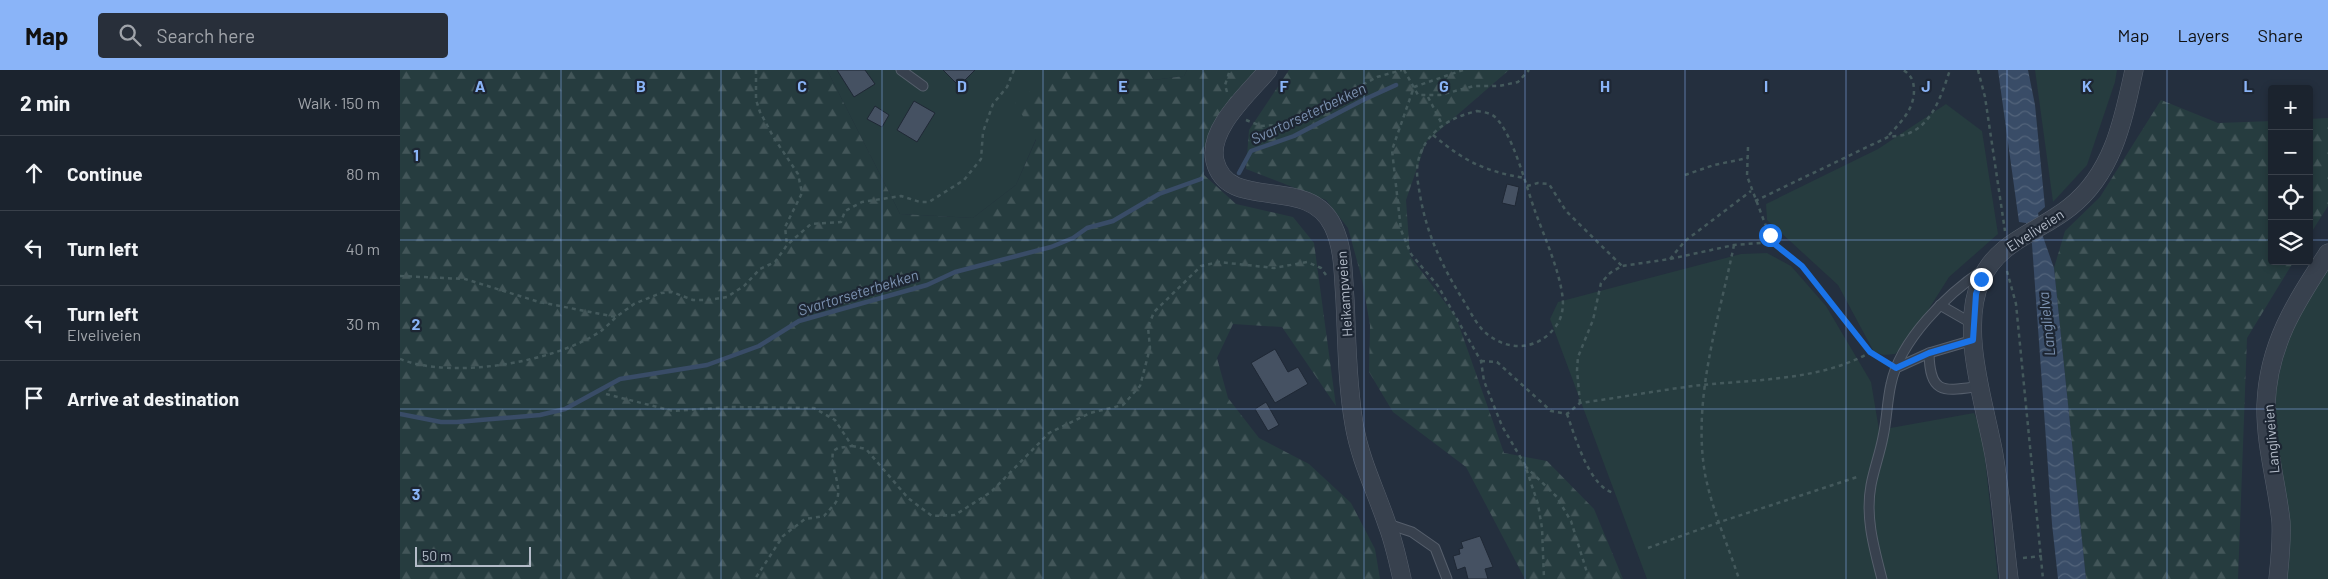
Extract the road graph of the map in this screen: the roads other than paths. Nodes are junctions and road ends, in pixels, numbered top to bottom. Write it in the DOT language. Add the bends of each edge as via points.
graph roads {
  1 [pos="901,70"];
  2 [pos="1268,70"];
  3 [pos="2134,70"];
  4 [pos="923,86"];
  5 [pos="2328,252"];
  6 [pos="1994,260"];
  7 [pos="1940,306"];
  8 [pos="1973,332"];
  9 [pos="1929,353"];
  10 [pos="1896,368"];
  11 [pos="1981,386"];
  12 [pos="1387,523"];
  13 [pos="1402,579"];
  14 [pos="1447,579"];
  15 [pos="1882,579"];
  16 [pos="2009,579"];
  17 [pos="2278,579"];
  1 -- 4 [label="lane"];
  2 -- 12 [label="street, Heikampveien" via="1216,137 1217,169 1228,181 1246,190 1303,199 1321,208 1332,224 1341,247 1354,423 1360,454"];
  3 -- 6 [label="street, Elveliveien" via="2122,123 2112,151 2095,182 2070,207 2019,239"];
  5 -- 17 [label="street, Langliveien" via="2289,317 2272,360 2268,381 2268,438 2281,522"];
  6 -- 7 [label="lane"];
  6 -- 8 [label="street, Elveliveien" via="1976,294"];
  7 -- 8 [label="lane"];
  7 -- 10 [label="lane" via="1908,345"];
  8 -- 9 [label="lane"];
  8 -- 11 [label="street, Elveliveien"];
  9 -- 10 [label="lane"];
  9 -- 11 [label="lane" via="1930,374 1936,384 1947,389"];
  10 -- 15 [label="lane" via="1871,486 1869,516"];
  11 -- 16 [label="street, Elveliveien" via="1994,456"];
  12 -- 13 [label="street, Heikampveien"];
  12 -- 14 [label="lane" via="1412,532 1435,548"];
}
